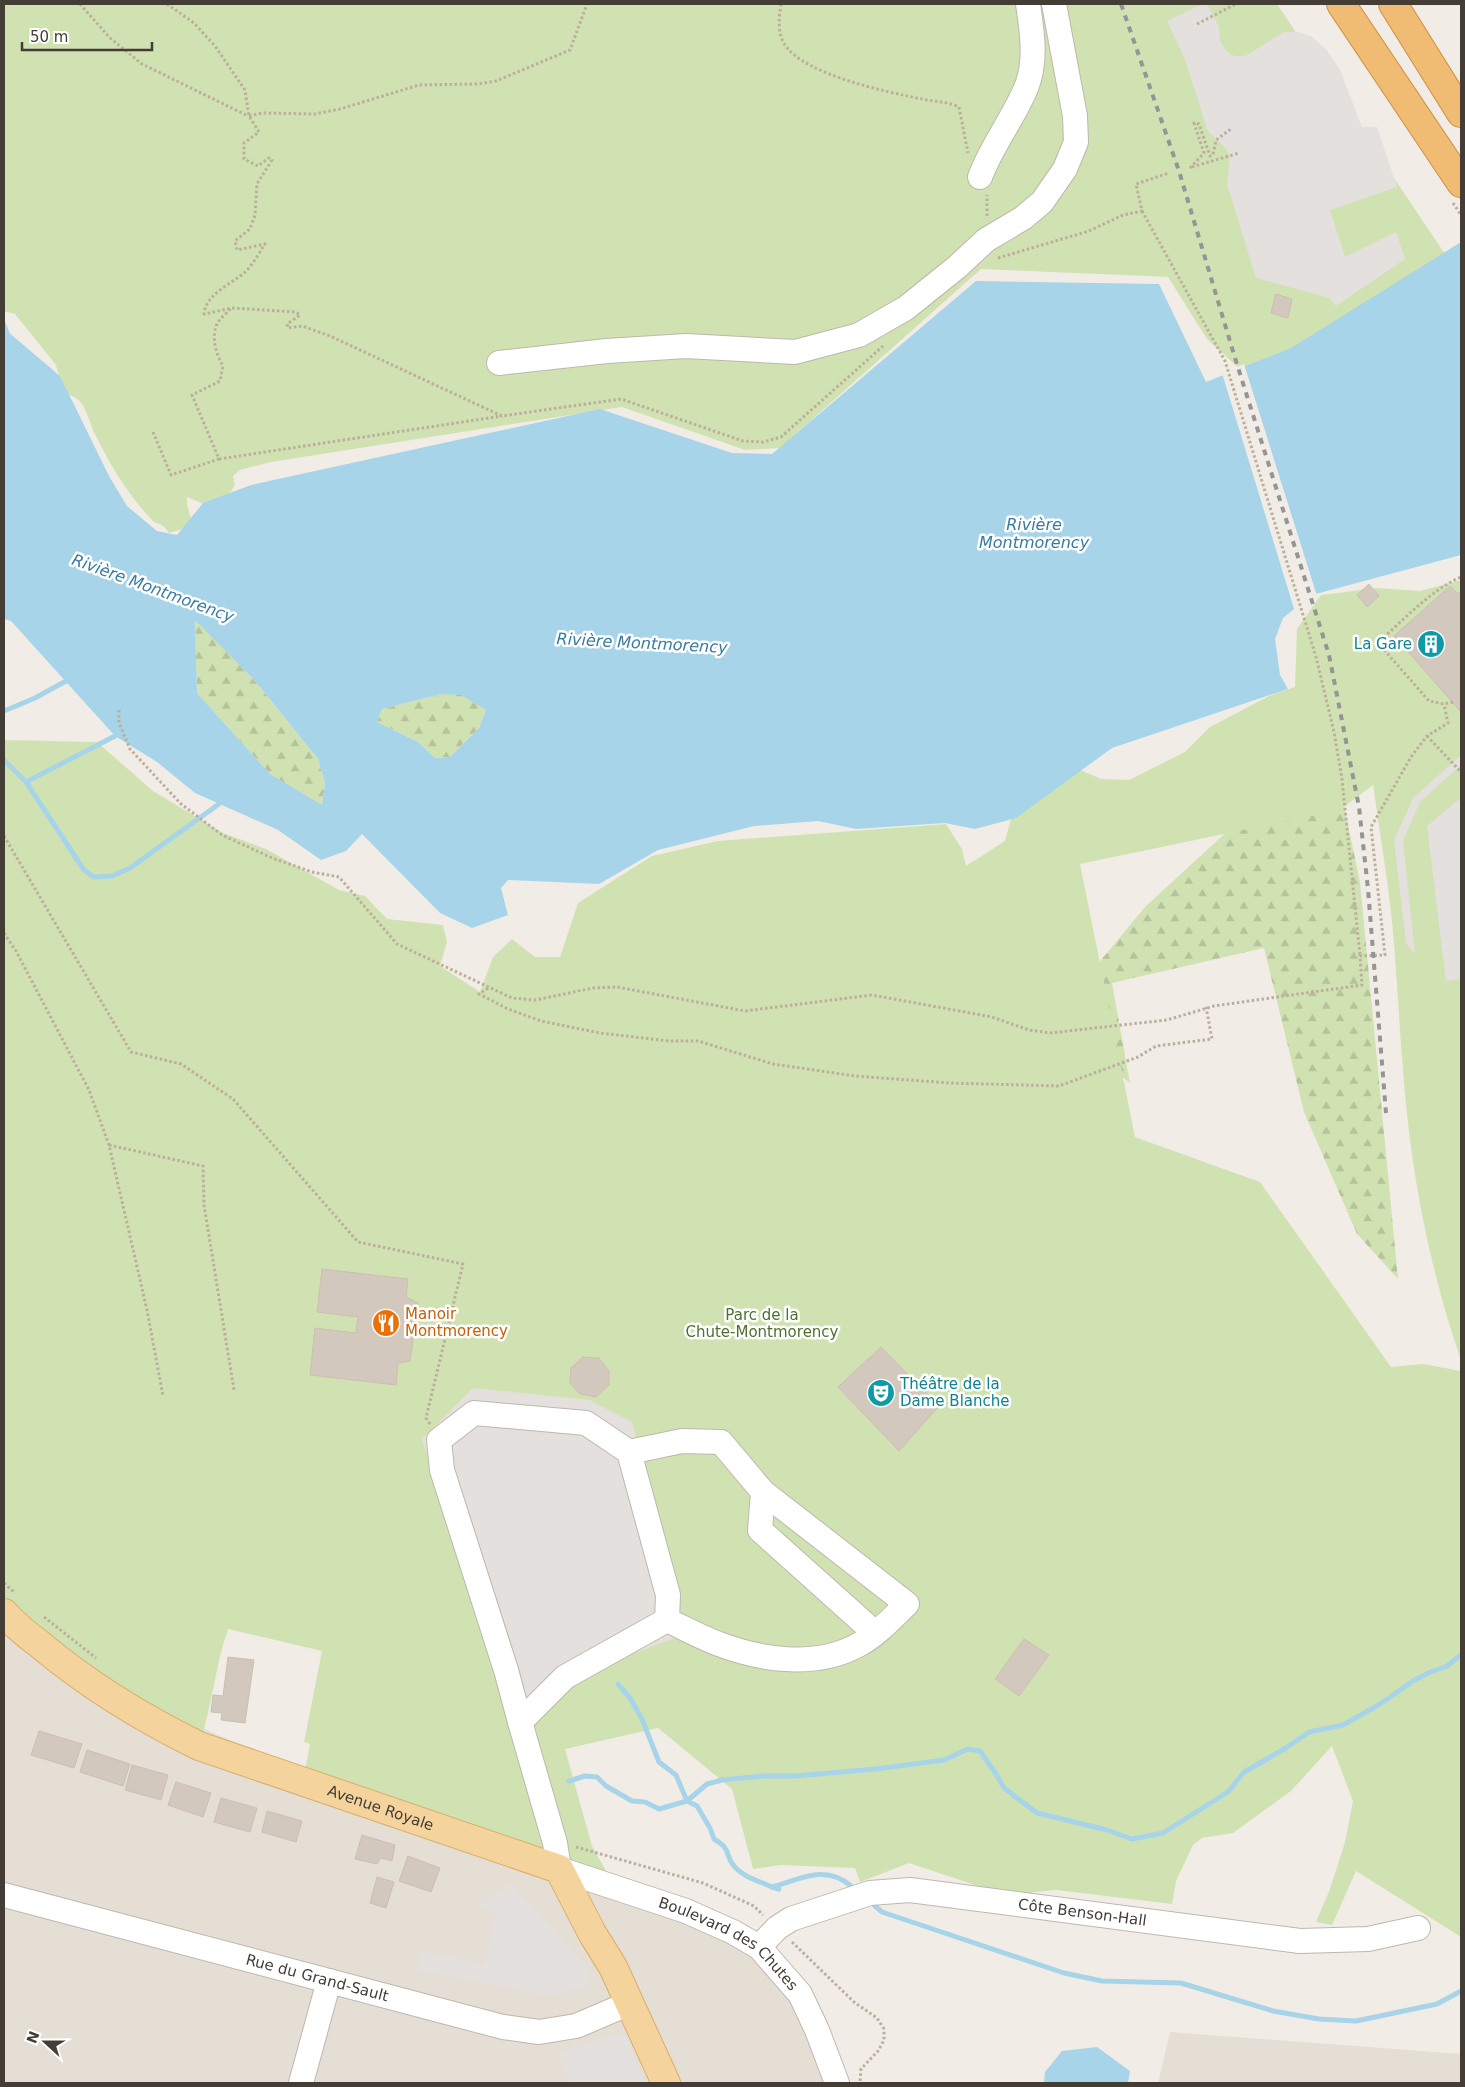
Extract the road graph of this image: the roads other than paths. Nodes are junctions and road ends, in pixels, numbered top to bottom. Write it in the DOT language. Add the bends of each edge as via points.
graph roads {
  1 [pos="1028,4"];
  2 [pos="1054,4"];
  3 [pos="1341,4"];
  4 [pos="1393,4"];
  5 [pos="1461,113"];
  6 [pos="980,177"];
  7 [pos="1461,183"];
  8 [pos="499,363"];
  9 [pos="629,1452"];
  10 [pos="763,1492"];
  11 [pos="10,1604"];
  12 [pos="667,1620"];
  13 [pos="876,1633"];
  14 [pos="520,1722"];
  15 [pos="559,1869"];
  16 [pos="4,1895"];
  17 [pos="1418,1928"];
  18 [pos="759,1946"];
  19 [pos="329,1981"];
  20 [pos="630,2003"];
  21 [pos="301,2083"];
  22 [pos="666,2083"];
  23 [pos="837,2083"];
  1 -- 6 [label="street" via="1032,26 1030,75"];
  2 -- 8 [label="street" via="1075,116 1076,142 1065,169 1042,202 985,251 956,267 906,308 859,335 795,352 686,346 607,350"];
  3 -- 7 [label="highway"];
  4 -- 5 [label="highway"];
  9 -- 10 [label="street" via="682,1441 722,1442"];
  9 -- 12 [label="street" via="668,1595"];
  9 -- 14 [label="street" via="586,1423 474,1413 439,1440 442,1470"];
  10 -- 13 [label="street" via="760,1530"];
  10 -- 13 [label="street" via="907,1604"];
  11 -- 15 [label="main road, Avenue Royale" via="62,1663 150,1722 199,1746"];
  12 -- 13 [label="street" via="719,1644 769,1658 798,1660 830,1657"];
  12 -- 14 [label="street" via="565,1677"];
  14 -- 15 [label="street" via="556,1843"];
  15 -- 18 [label="street, Boulevard des Chutes" via="686,1911"];
  15 -- 20 [label="main road"];
  16 -- 19 [label="street, Rue du Grand-Sault"];
  17 -- 18 [label="street, Côte Benson-Hall" via="1368,1939 1300,1941 910,1890 870,1893 791,1919"];
  18 -- 23 [label="street, Boulevard des Chutes" via="800,1994"];
  19 -- 20 [label="street, Rue du Grand-Sault" via="503,2027 539,2032 576,2026"];
  19 -- 21 [label="street"];
  20 -- 22 [label="main road"];
}
